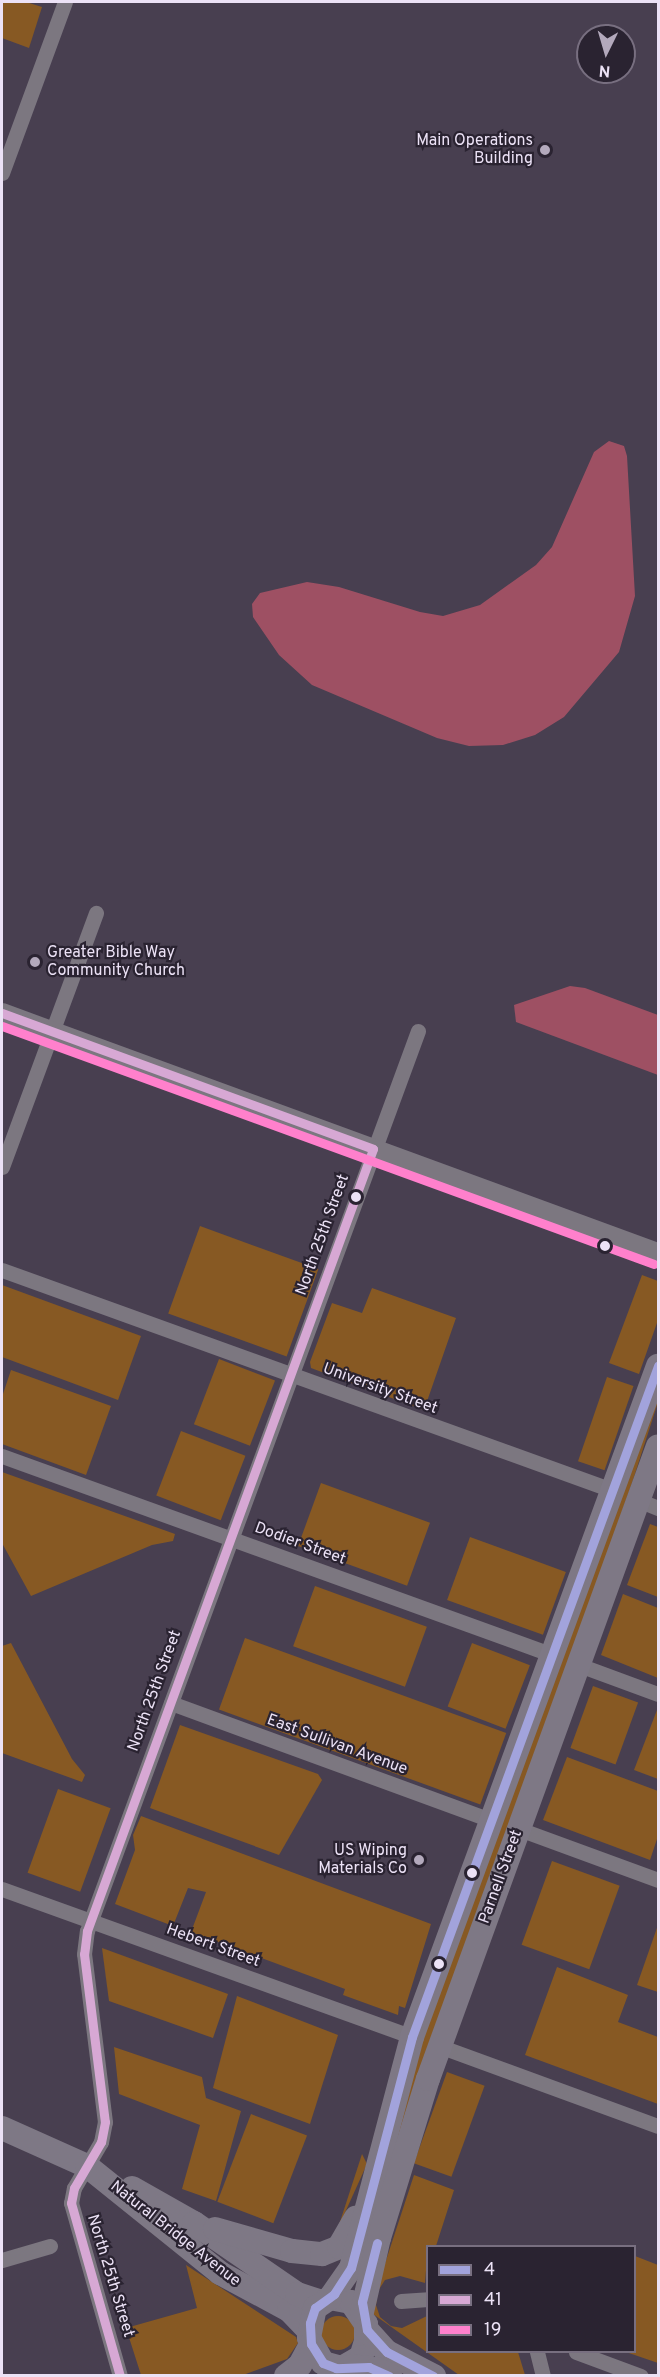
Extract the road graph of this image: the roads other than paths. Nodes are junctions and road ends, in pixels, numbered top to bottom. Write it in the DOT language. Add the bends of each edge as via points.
graph roads {
  1 [pos="65,2"];
  2 [pos="8,135"];
  3 [pos="2,173"];
  4 [pos="96,913"];
  5 [pos="2,1013"];
  6 [pos="51,1031"];
  7 [pos="418,1031"];
  8 [pos="373,1149"];
  9 [pos="2,1167"];
  10 [pos="658,1253"];
  11 [pos="2,1270"];
  12 [pos="658,1366"];
  13 [pos="290,1376"];
  14 [pos="658,1446"];
  15 [pos="2,1456"];
  16 [pos="612,1491"];
  17 [pos="648,1504"];
  18 [pos="231,1538"];
  19 [pos="553,1655"];
  20 [pos="579,1665"];
  21 [pos="658,1694"];
  22 [pos="171,1703"];
  23 [pos="491,1820"];
  24 [pos="519,1830"];
  25 [pos="658,1880"];
  26 [pos="2,1889"];
  27 [pos="90,1921"];
  28 [pos="412,2037"];
  29 [pos="439,2046"];
  30 [pos="658,2126"];
  31 [pos="2,2128"];
  32 [pos="94,2171"];
  33 [pos="374,2173"];
  34 [pos="194,2223"];
  35 [pos="50,2246"];
  36 [pos="2,2260"];
  37 [pos="426,2299"];
  38 [pos="325,2300"];
  39 [pos="401,2301"];
  40 [pos="364,2321"];
  41 [pos="310,2338"];
  42 [pos="537,2353"];
  43 [pos="579,2353"];
  44 [pos="338,2370"];
  45 [pos="120,2376"];
  46 [pos="286,2376"];
  47 [pos="390,2376"];
  48 [pos="434,2376"];
  49 [pos="543,2376"];
  50 [pos="641,2376"];
  1 -- 2 [label="street"];
  2 -- 3 [label="street"];
  4 -- 6 [label="street"];
  5 -- 6 [label="street"];
  6 -- 8 [label="street"];
  6 -- 9 [label="street"];
  7 -- 8 [label="street, North 25th Street"];
  8 -- 10 [label="street"];
  8 -- 13 [label="street, North 25th Street"];
  11 -- 13 [label="street, University Street"];
  12 -- 16 [label="main road, Parnell Street"];
  13 -- 16 [label="street, University Street"];
  13 -- 18 [label="street, North 25th Street"];
  14 -- 17 [label="main road, Parnell Street"];
  15 -- 18 [label="street, Dodier Street"];
  16 -- 19 [label="main road, Parnell Street"];
  17 -- 20 [label="main road, Parnell Street"];
  18 -- 19 [label="street, Dodier Street"];
  18 -- 22 [label="street, North 25th Street"];
  19 -- 23 [label="main road, Parnell Street"];
  20 -- 21 [label="street"];
  20 -- 24 [label="main road, Parnell Street"];
  22 -- 23 [label="street, East Sullivan Avenue"];
  22 -- 27 [label="street, North 25th Street"];
  23 -- 28 [label="main road, Parnell Street"];
  24 -- 25 [label="street"];
  24 -- 29 [label="main road, Parnell Street"];
  26 -- 27 [label="street, Hebert Street"];
  27 -- 28 [label="street, Hebert Street"];
  27 -- 32 [label="street, North 25th Street" via="84,1954 105,2122"];
  28 -- 33 [label="main road, Parnell Street"];
  29 -- 30 [label="street"];
  29 -- 40 [label="main road, Parnell Street" via="387,2210"];
  31 -- 32 [label="main road" via="56,2149"];
  32 -- 34 [label="main road, Natural Bridge Avenue"];
  32 -- 41 [label="main road, Natural Bridge Avenue" via="220,2273 289,2310"];
  32 -- 45 [label="street, North 25th Street" via="72,2194 72,2211"];
  33 -- 34 [label="main road" via="347,2236 337,2248 326,2253 292,2252"];
  33 -- 38 [label="main road, Parnell Street" via="351,2268"];
  34 -- 38 [label="main road, Natural Bridge Avenue" via="297,2294"];
  35 -- 36 [label="street"];
  37 -- 39 [label="street"];
  38 -- 40 [label="main road" via="345,2299"];
  38 -- 41 [label="main road"];
  40 -- 44 [label="main road" via="364,2350"];
  40 -- 48 [label="main road" via="387,2352"];
  41 -- 44 [label="main road" via="323,2363"];
  41 -- 46 [label="main road" via="300,2365"];
  42 -- 49 [label="street"];
  43 -- 50 [label="street"];
  44 -- 47 [label="main road" via="377,2369"];
}
